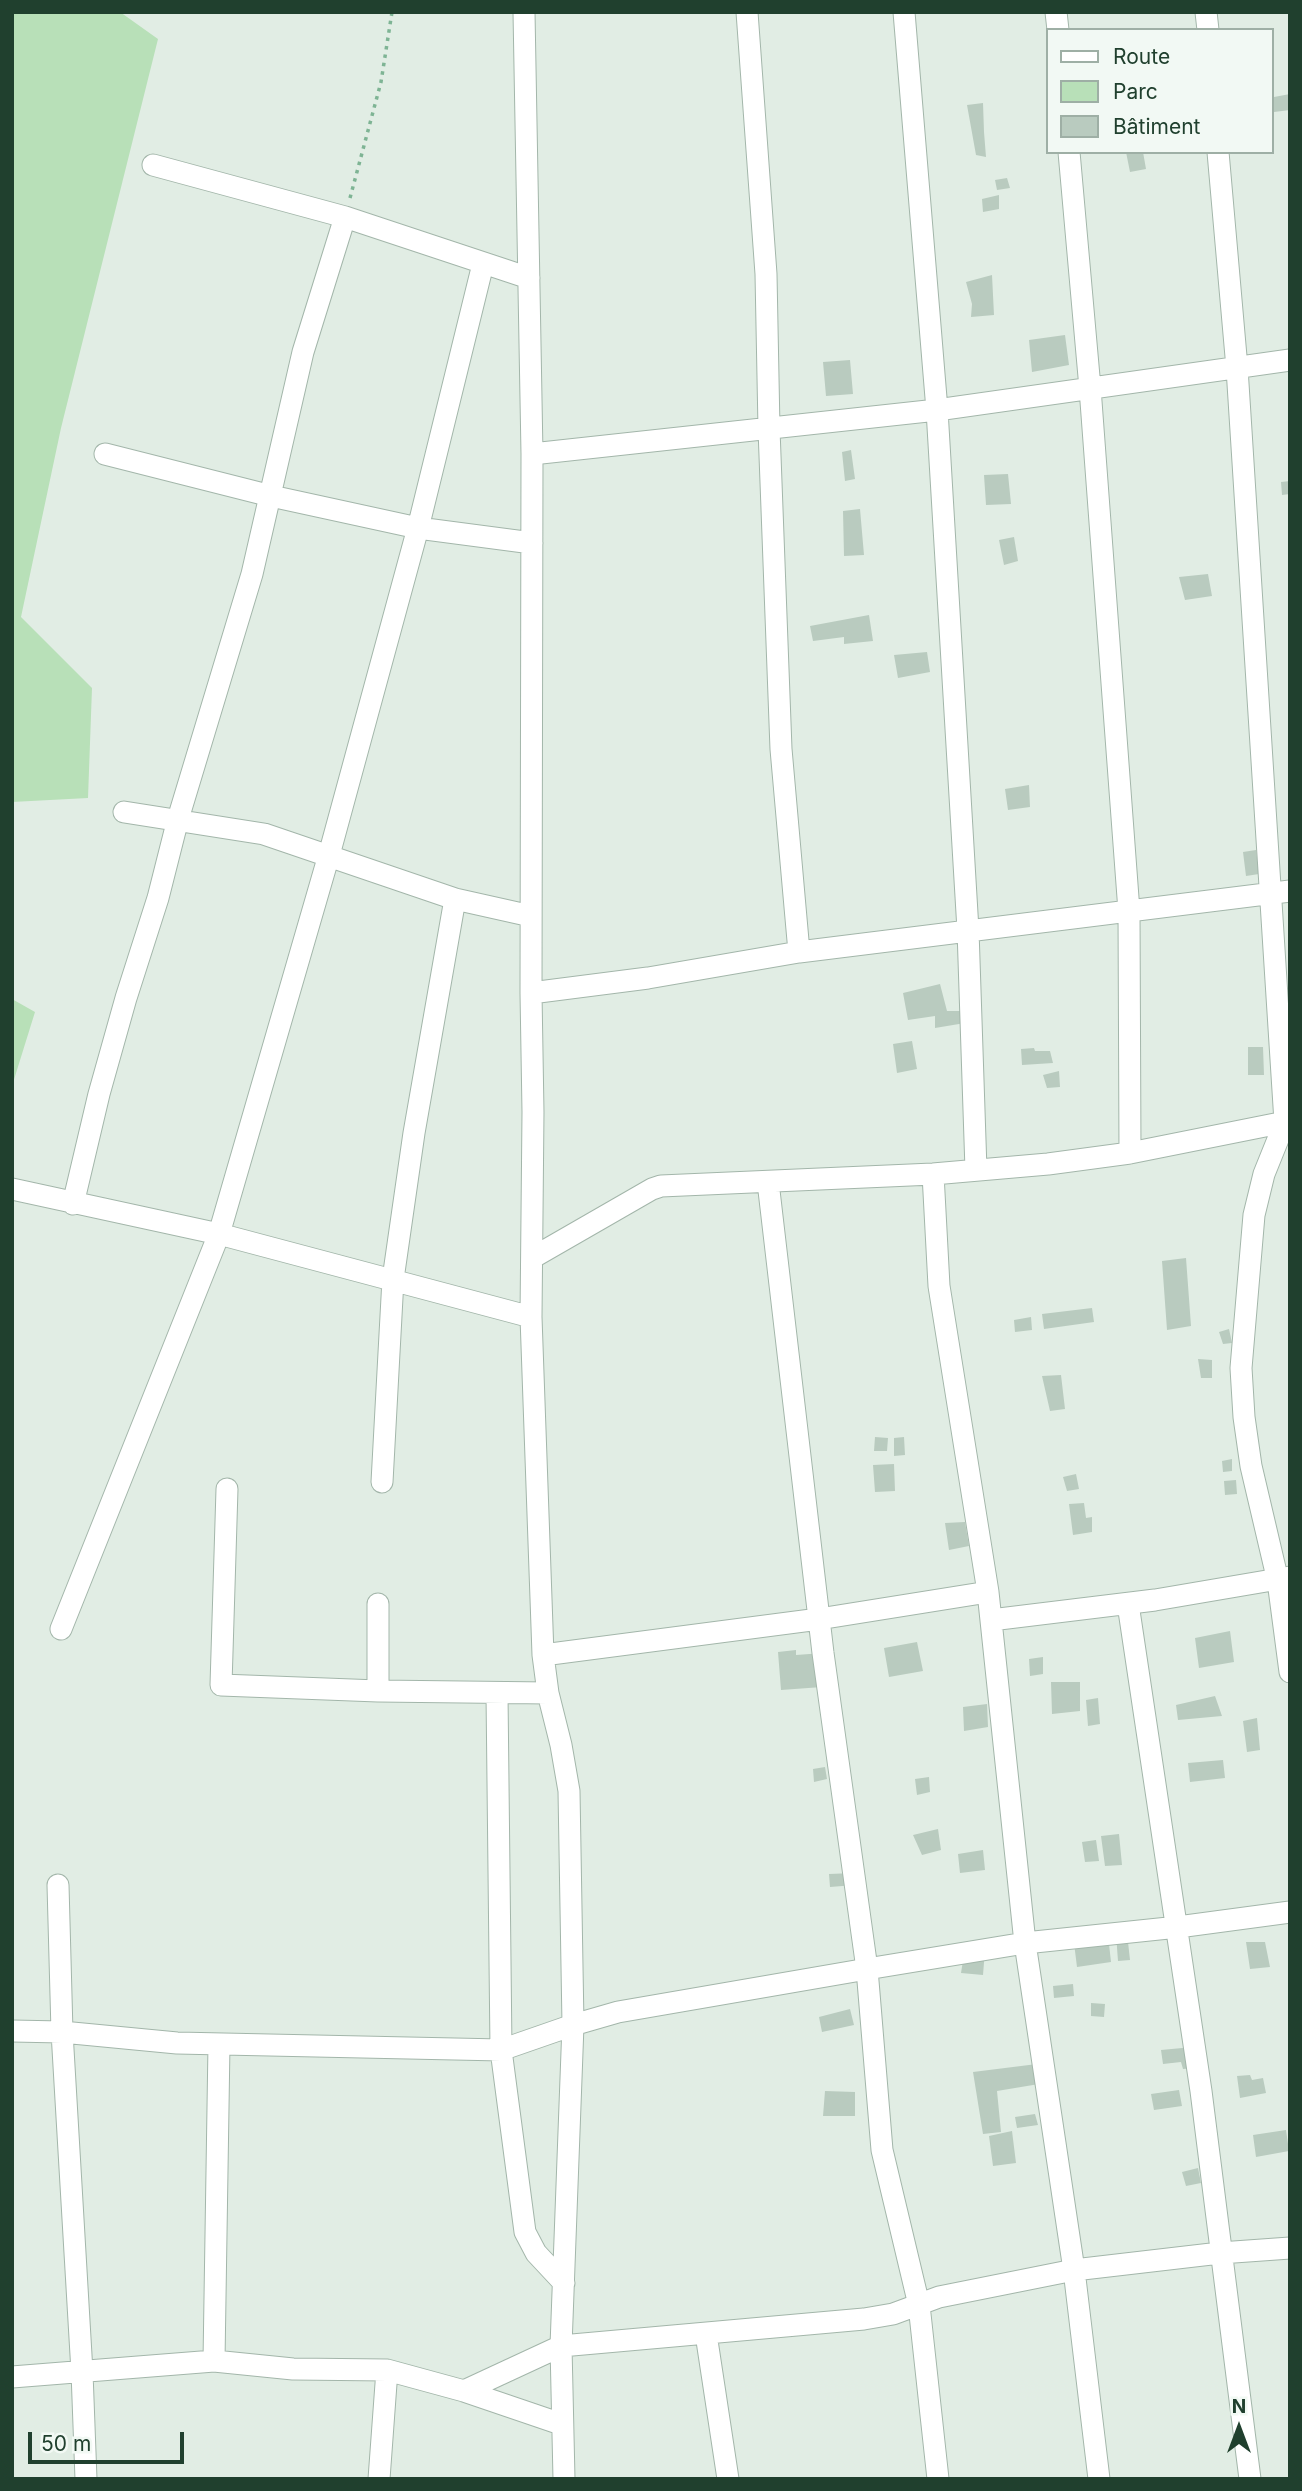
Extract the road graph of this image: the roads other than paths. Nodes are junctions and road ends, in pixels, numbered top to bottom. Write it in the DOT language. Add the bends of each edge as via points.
graph roads {
  1 [pos="524,12"];
  2 [pos="747,12"];
  3 [pos="904,12"];
  4 [pos="1069,154"];
  5 [pos="1219,154"];
  6 [pos="153,165"];
  7 [pos="345,217"];
  8 [pos="483,264"];
  9 [pos="529,278"];
  10 [pos="1290,360"];
  11 [pos="1237,368"];
  12 [pos="1090,388"];
  13 [pos="937,410"];
  14 [pos="769,429"];
  15 [pos="104,454"];
  16 [pos="532,454"];
  17 [pos="271,496"];
  18 [pos="418,528"];
  19 [pos="532,543"];
  20 [pos="124,812"];
  21 [pos="178,819"];
  22 [pos="329,855"];
  23 [pos="1281,892"];
  24 [pos="455,899"];
  25 [pos="1129,911"];
  26 [pos="531,916"];
  27 [pos="968,930"];
  28 [pos="799,952"];
  29 [pos="531,993"];
  30 [pos="1288,1121"];
  31 [pos="1130,1153"];
  32 [pos="976,1170"];
  33 [pos="933,1174"];
  34 [pos="768,1182"];
  35 [pos="12,1189"];
  36 [pos="73,1204"];
  37 [pos="219,1234"];
  38 [pos="532,1258"];
  39 [pos="394,1279"];
  40 [pos="531,1317"];
  41 [pos="382,1482"];
  42 [pos="227,1489"];
  43 [pos="1284,1579"];
  44 [pos="988,1592"];
  45 [pos="378,1604"];
  46 [pos="1128,1604"];
  47 [pos="819,1619"];
  48 [pos="991,1620"];
  49 [pos="61,1629"];
  50 [pos="544,1655"];
  51 [pos="1290,1672"];
  52 [pos="378,1691"];
  53 [pos="548,1693"];
  54 [pos="497,1694"];
  55 [pos="58,1885"];
  56 [pos="1290,1912"];
  57 [pos="1178,1927"];
  58 [pos="1025,1943"];
  59 [pos="867,1969"];
  60 [pos="573,2025"];
  61 [pos="12,2031"];
  62 [pos="62,2032"];
  63 [pos="219,2044"];
  64 [pos="501,2050"];
  65 [pos="1290,2248"];
  66 [pos="1220,2253"];
  67 [pos="1074,2270"];
  68 [pos="564,2283"];
  69 [pos="919,2305"];
  70 [pos="706,2334"];
  71 [pos="561,2346"];
  72 [pos="214,2361"];
  73 [pos="387,2370"];
  74 [pos="82,2372"];
  75 [pos="12,2377"];
  76 [pos="464,2391"];
  77 [pos="561,2424"];
  78 [pos="86,2479"];
  79 [pos="379,2479"];
  80 [pos="564,2479"];
  81 [pos="728,2479"];
  82 [pos="938,2479"];
  83 [pos="1099,2479"];
  84 [pos="1250,2479"];
  1 -- 9 [label="street"];
  2 -- 14 [label="street" via="766,274"];
  3 -- 13 [label="street"];
  4 -- 12 [label="street"];
  5 -- 11 [label="street"];
  6 -- 7 [label="street"];
  7 -- 8 [label="street"];
  7 -- 17 [label="street" via="303,352"];
  8 -- 9 [label="street"];
  8 -- 18 [label="street"];
  9 -- 16 [label="street"];
  10 -- 11 [label="street"];
  11 -- 12 [label="street"];
  11 -- 23 [label="street"];
  12 -- 13 [label="street"];
  12 -- 25 [label="street"];
  13 -- 14 [label="street"];
  13 -- 27 [label="street"];
  14 -- 16 [label="street"];
  14 -- 28 [label="street" via="781,749"];
  15 -- 17 [label="street"];
  16 -- 19 [label="street"];
  17 -- 18 [label="street"];
  17 -- 21 [label="street"];
  18 -- 19 [label="street"];
  18 -- 22 [label="street"];
  19 -- 26 [label="street"];
  20 -- 21 [label="street"];
  21 -- 22 [label="street" via="264,834"];
  21 -- 36 [label="street" via="125,998"];
  22 -- 24 [label="street"];
  22 -- 37 [label="street"];
  23 -- 25 [label="street"];
  23 -- 30 [label="street"];
  24 -- 26 [label="street"];
  24 -- 39 [label="street"];
  25 -- 27 [label="street"];
  25 -- 31 [label="street"];
  26 -- 29 [label="street"];
  27 -- 28 [label="street"];
  27 -- 32 [label="street"];
  28 -- 29 [label="street"];
  29 -- 38 [label="street"];
  30 -- 31 [label="street"];
  30 -- 43 [label="street" via="1265,1174 1254,1215 1241,1367 1251,1466"];
  31 -- 32 [label="street"];
  32 -- 33 [label="street"];
  33 -- 34 [label="street"];
  33 -- 44 [label="street" via="939,1286"];
  34 -- 38 [label="street" via="656,1188"];
  34 -- 47 [label="street"];
  35 -- 36 [label="street"];
  36 -- 37 [label="street"];
  37 -- 39 [label="street"];
  37 -- 49 [label="street"];
  38 -- 40 [label="street"];
  39 -- 40 [label="street"];
  39 -- 41 [label="street"];
  40 -- 50 [label="street"];
  42 -- 52 [label="street" via="221,1685"];
  43 -- 46 [label="street"];
  43 -- 51 [label="street"];
  44 -- 47 [label="street"];
  44 -- 48 [label="street"];
  45 -- 52 [label="street"];
  46 -- 48 [label="street"];
  46 -- 57 [label="street"];
  47 -- 50 [label="street"];
  47 -- 59 [label="street"];
  48 -- 58 [label="street"];
  50 -- 53 [label="street"];
  52 -- 54 [label="street"];
  53 -- 54 [label="street"];
  53 -- 60 [label="street" via="569,1791"];
  54 -- 64 [label="street"];
  55 -- 62 [label="street"];
  56 -- 57 [label="street"];
  57 -- 58 [label="street"];
  57 -- 66 [label="street"];
  58 -- 59 [label="street"];
  58 -- 67 [label="street"];
  59 -- 60 [label="street" via="618,2012"];
  59 -- 69 [label="street" via="882,2150"];
  60 -- 64 [label="street"];
  60 -- 68 [label="street"];
  61 -- 62 [label="street"];
  62 -- 63 [label="street"];
  62 -- 74 [label="street"];
  63 -- 64 [label="street"];
  63 -- 72 [label="street"];
  64 -- 68 [label="street" via="525,2232 536,2253"];
  65 -- 66 [label="street"];
  66 -- 67 [label="street"];
  66 -- 84 [label="street"];
  67 -- 69 [label="street" via="959,2292"];
  67 -- 83 [label="street"];
  68 -- 71 [label="street"];
  69 -- 70 [label="street" via="864,2319"];
  69 -- 82 [label="street"];
  70 -- 71 [label="street"];
  70 -- 81 [label="street"];
  71 -- 76 [label="street"];
  71 -- 77 [label="street"];
  72 -- 73 [label="street" via="293,2369"];
  72 -- 74 [label="street"];
  73 -- 76 [label="street"];
  73 -- 79 [label="street"];
  74 -- 75 [label="street"];
  74 -- 78 [label="street"];
  76 -- 77 [label="street"];
  77 -- 80 [label="street"];
}
